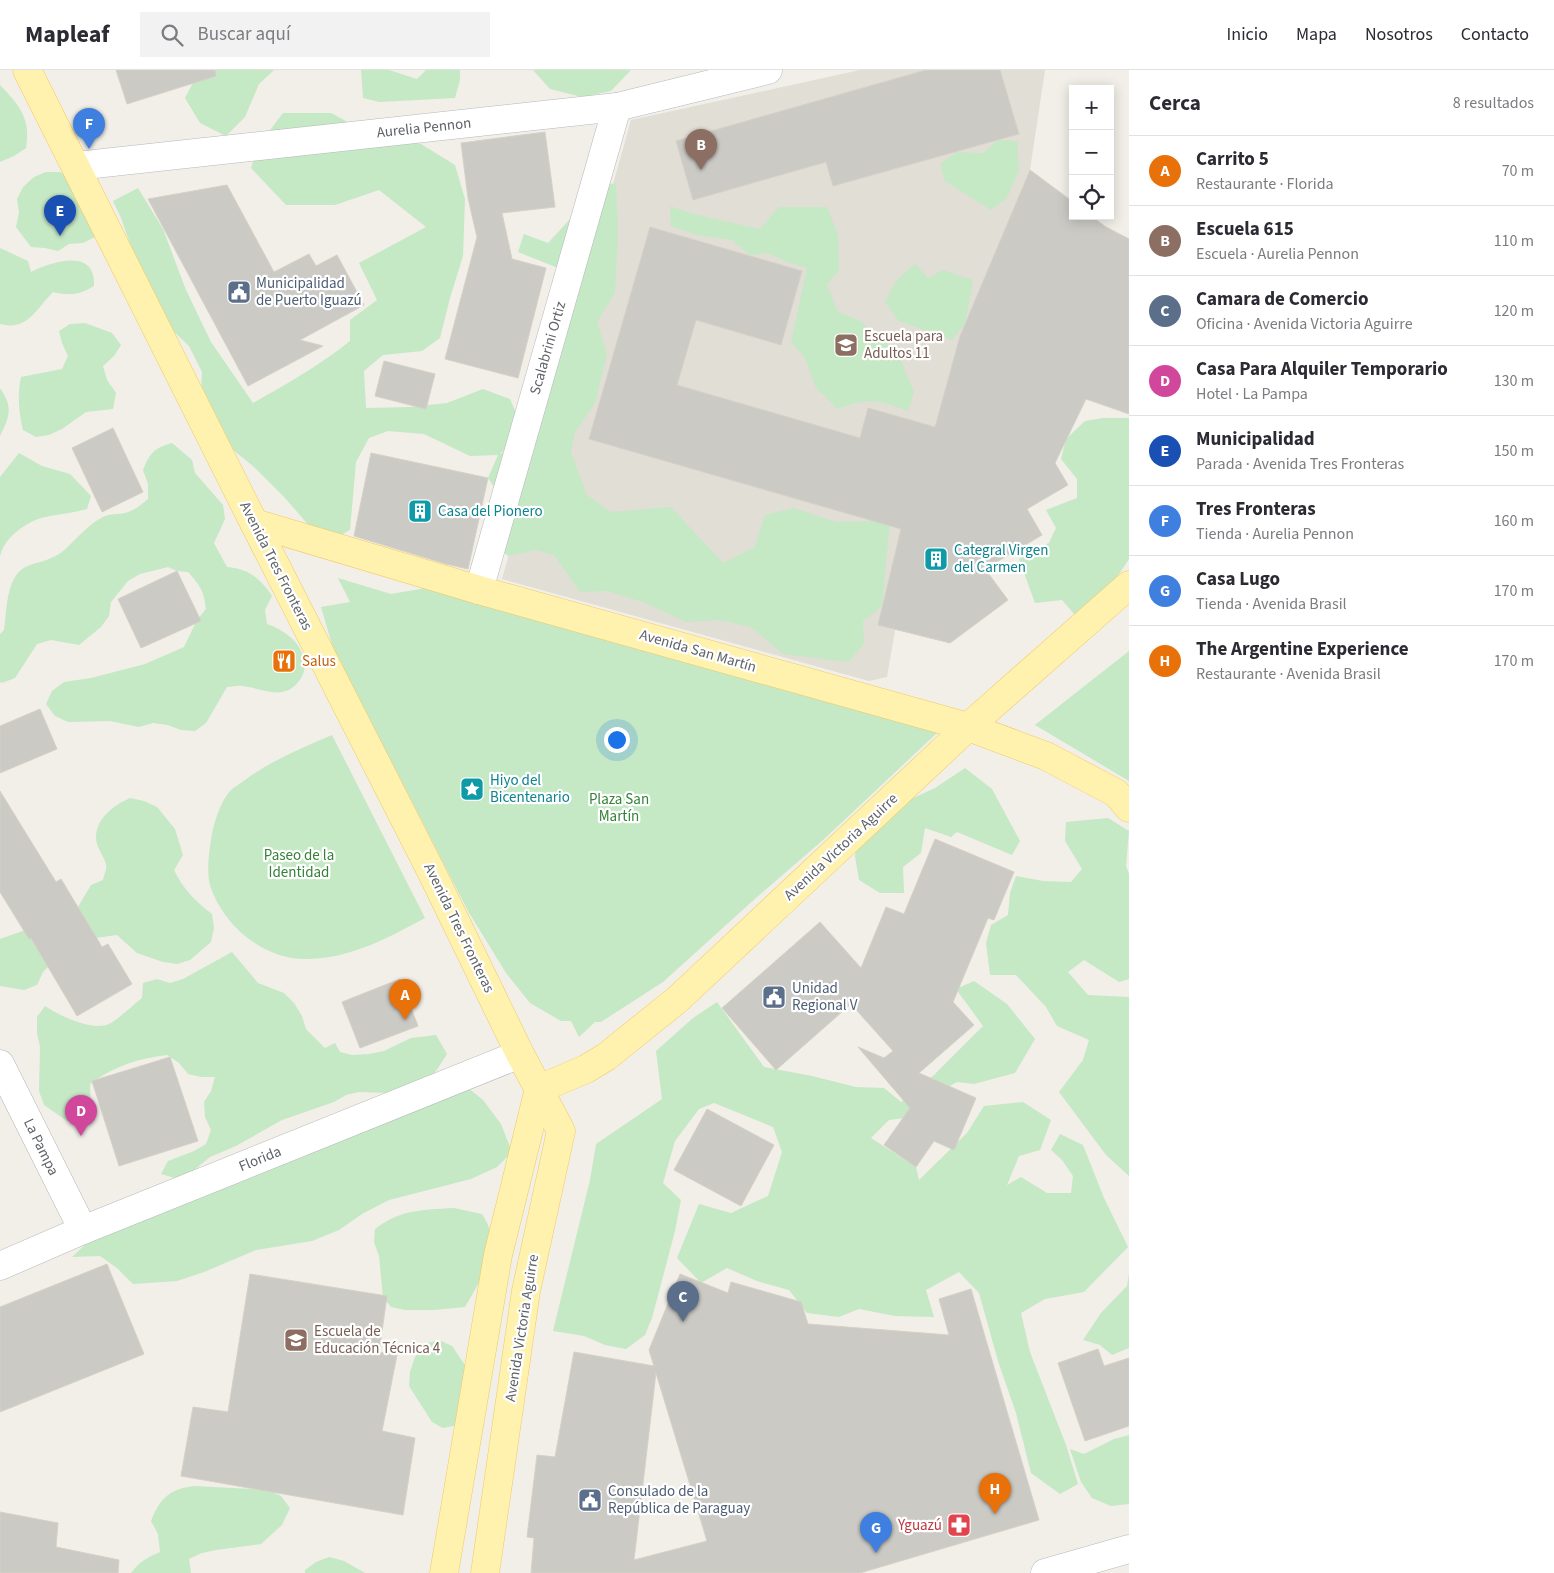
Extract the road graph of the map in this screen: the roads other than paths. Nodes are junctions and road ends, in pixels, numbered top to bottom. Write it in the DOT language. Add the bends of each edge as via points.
graph roads {
  1 [pos="27,70"];
  2 [pos="768,70"];
  3 [pos="617,107"];
  4 [pos="76,166"];
  5 [pos="254,523"];
  6 [pos="1129,584"];
  7 [pos="479,590"];
  8 [pos="968,727"];
  9 [pos="1129,808"];
  10 [pos="520,1054"];
  11 [pos="0,1064"];
  12 [pos="539,1089"];
  13 [pos="83,1230"];
  14 [pos="0,1266"];
  15 [pos="1129,1549"];
  16 [pos="444,1573"];
  17 [pos="485,1573"];
  18 [pos="1045,1573"];
  1 -- 4 [label="main road, Avenida Tres Fronteras"];
  2 -- 3 [label="street, Aurelia Pennon"];
  3 -- 4 [label="street, Aurelia Pennon"];
  3 -- 7 [label="street, Scalabrini Ortiz"];
  4 -- 5 [label="main road, Avenida Tres Fronteras"];
  5 -- 7 [label="main road, Avenida San Martín"];
  5 -- 10 [label="main road, Avenida Tres Fronteras" via="431,870"];
  6 -- 8 [label="main road, Avenida Victoria Aguirre"];
  7 -- 8 [label="main road, Avenida San Martín"];
  8 -- 9 [label="main road, Avenida San Martín" via="1046,756 1116,793"];
  8 -- 12 [label="main road, Avenida Victoria Aguirre" via="678,998 586,1070"];
  10 -- 12 [label="main road, Avenida Tres Fronteras"];
  10 -- 13 [label="street, Florida"];
  11 -- 13 [label="street, La Pampa"];
  12 -- 16 [label="main road" via="498,1255"];
  12 -- 17 [label="main road, Avenida Victoria Aguirre" via="561,1131 526,1291"];
  13 -- 14 [label="street, Florida"];
  15 -- 18 [label="street"];
}
